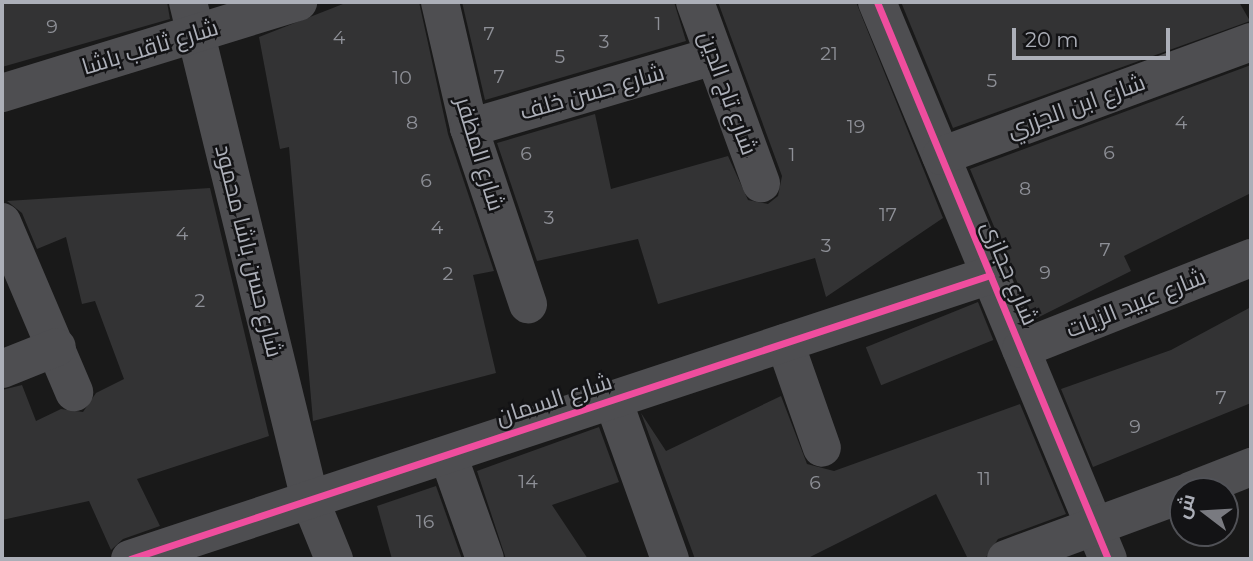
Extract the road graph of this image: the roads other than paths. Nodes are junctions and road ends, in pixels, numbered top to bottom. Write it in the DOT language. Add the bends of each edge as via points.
graph roads {
  1 [pos="298,2"];
  2 [pos="440,2"];
  3 [pos="695,2"];
  4 [pos="877,2"];
  5 [pos="192,17"];
  6 [pos="1251,42"];
  7 [pos="715,56"];
  8 [pos="2,93"];
  9 [pos="469,128"];
  10 [pos="941,156"];
  11 [pos="761,183"];
  12 [pos="2,222"];
  13 [pos="1251,258"];
  14 [pos="990,275"];
  15 [pos="528,304"];
  16 [pos="785,343"];
  17 [pos="57,347"];
  18 [pos="1021,349"];
  19 [pos="2,369"];
  20 [pos="74,392"];
  21 [pos="613,400"];
  22 [pos="822,448"];
  23 [pos="448,455"];
  24 [pos="1251,467"];
  25 [pos="1226,477"];
  26 [pos="310,500"];
  27 [pos="1169,503"];
  28 [pos="1101,544"];
  29 [pos="130,559"];
  30 [pos="334,559"];
  31 [pos="485,559"];
  32 [pos="670,559"];
  33 [pos="1006,559"];
  1 -- 5 [label="street, شارع ثاقب باشا"];
  2 -- 9 [label="street, شارع المظفر"];
  3 -- 7 [label="street, شارع تاج الدين"];
  4 -- 10 [label="street, شارع حجازى"];
  5 -- 8 [label="street, شارع ثاقب باشا"];
  5 -- 26 [label="street, شارع حسن باشا محمود"];
  6 -- 10 [label="street, شارع ابن الجزري"];
  7 -- 9 [label="street, شارع حسن خلف"];
  7 -- 11 [label="street, شارع تاج الدين"];
  9 -- 15 [label="street, شارع المظفر"];
  10 -- 14 [label="street, شارع حجازى"];
  12 -- 17 [label="street"];
  13 -- 18 [label="street, شارع عبيد الزيات"];
  14 -- 16 [label="street, شارع السمان"];
  14 -- 18 [label="street, شارع حجازى"];
  16 -- 21 [label="street, شارع السمان"];
  16 -- 22 [label="street"];
  17 -- 19 [label="street"];
  17 -- 20 [label="street"];
  18 -- 28 [label="street, شارع حجازى"];
  21 -- 23 [label="street, شارع السمان"];
  21 -- 32 [label="street"];
  23 -- 26 [label="street, شارع السمان"];
  23 -- 31 [label="street"];
  24 -- 25 [label="street"];
  26 -- 29 [label="street, شارع السمان"];
  26 -- 30 [label="street, شارع حسن باشا محمود"];
  27 -- 28 [label="street"];
  28 -- 33 [label="street"];
}
